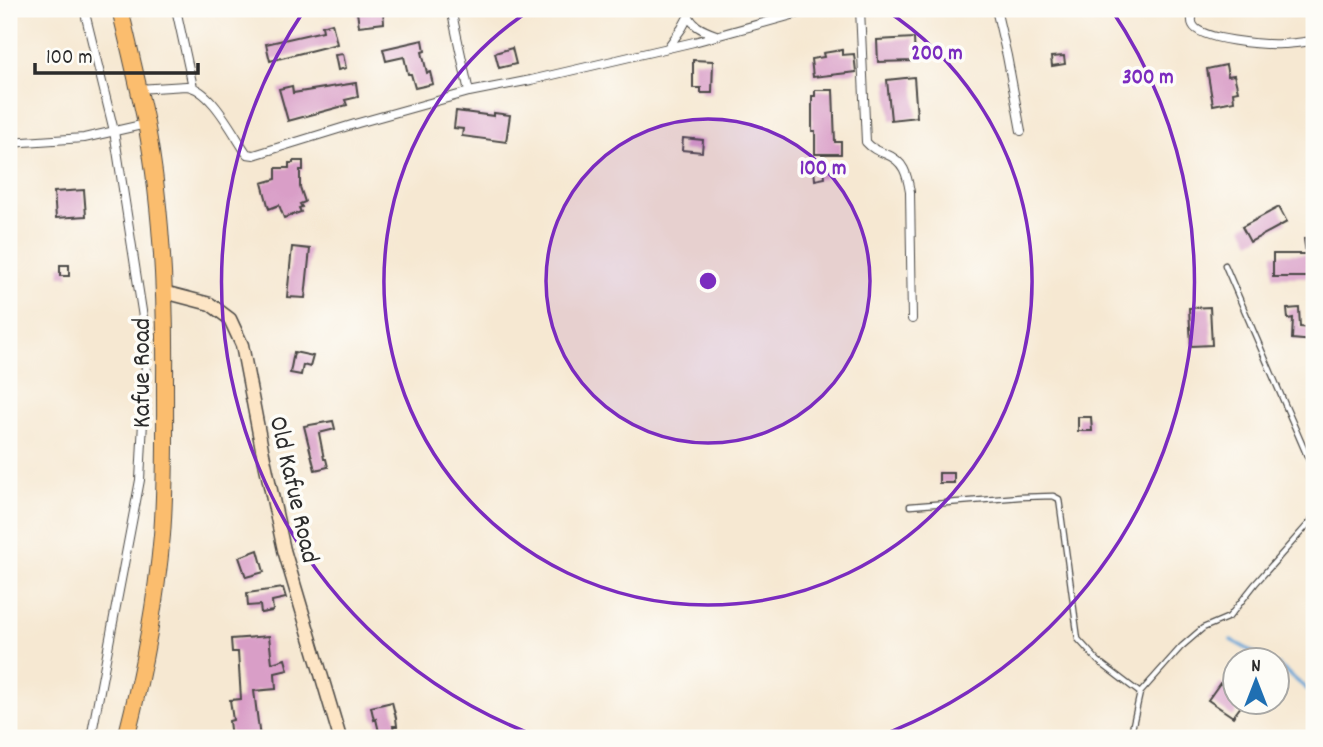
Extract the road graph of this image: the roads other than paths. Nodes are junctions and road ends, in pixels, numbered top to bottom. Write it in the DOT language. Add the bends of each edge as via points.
graph roads {
  1 [pos="84,9"];
  2 [pos="120,9"];
  3 [pos="176,9"];
  4 [pos="451,9"];
  5 [pos="814,9"];
  6 [pos="860,9"];
  7 [pos="996,9"];
  8 [pos="1194,9"];
  9 [pos="687,13"];
  10 [pos="717,36"];
  11 [pos="1314,41"];
  12 [pos="668,47"];
  13 [pos="193,87"];
  14 [pos="138,89"];
  15 [pos="469,92"];
  16 [pos="146,124"];
  17 [pos="114,131"];
  18 [pos="1021,131"];
  19 [pos="9,143"];
  20 [pos="1225,265"];
  21 [pos="164,292"];
  22 [pos="912,319"];
  23 [pos="1314,472"];
  24 [pos="909,506"];
  25 [pos="1314,513"];
  26 [pos="1140,693"];
  27 [pos="91,738"];
  28 [pos="126,738"];
  29 [pos="340,738"];
  30 [pos="1130,738"];
  1 -- 17 [label="street"];
  2 -- 14 [label="highway, Kafue Road"];
  3 -- 13 [label="street"];
  4 -- 15 [label="street"];
  5 -- 10 [label="street"];
  6 -- 22 [label="street" via="866,142 906,171"];
  7 -- 18 [label="street"];
  8 -- 11 [label="street" via="1193,26 1208,35 1279,44"];
  9 -- 10 [label="street" via="696,26"];
  9 -- 12 [label="street"];
  10 -- 12 [label="street"];
  12 -- 15 [label="street"];
  13 -- 14 [label="street"];
  13 -- 15 [label="street" via="214,105 249,155"];
  14 -- 16 [label="highway, Kafue Road"];
  16 -- 17 [label="street"];
  16 -- 21 [label="highway, Kafue Road"];
  17 -- 19 [label="street"];
  17 -- 27 [label="street" via="147,343 140,480"];
  20 -- 23 [label="lane"];
  21 -- 28 [label="highway, Kafue Road" via="162,535 154,604"];
  21 -- 29 [label="street, Old Kafue Road" via="210,304 230,319 242,345 284,550"];
  24 -- 26 [label="lane" via="1020,497 1059,499 1078,639"];
  25 -- 26 [label="lane" via="1228,617 1203,628 1181,647"];
  26 -- 30 [label="lane"];
}
